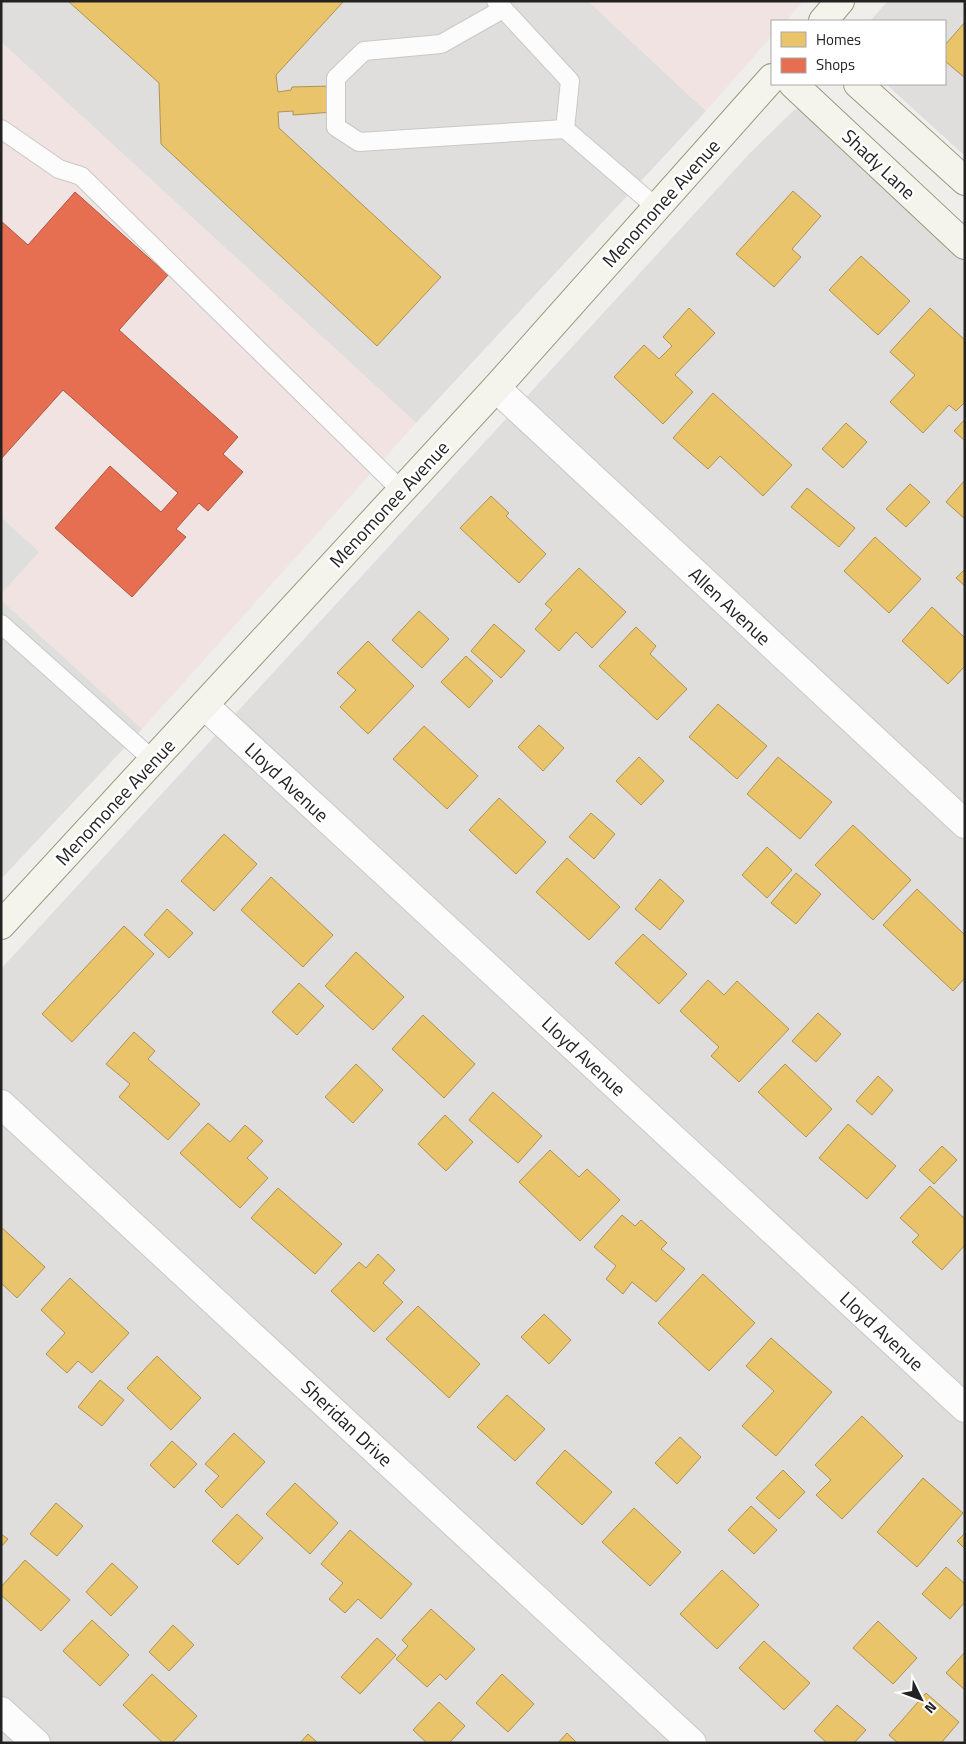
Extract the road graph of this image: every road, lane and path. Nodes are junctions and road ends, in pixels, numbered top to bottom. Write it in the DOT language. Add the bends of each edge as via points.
graph roads {
  1 [pos="840,1"];
  2 [pos="500,5"];
  3 [pos="824,20"];
  4 [pos="771,79"];
  5 [pos="794,85"];
  6 [pos="859,85"];
  7 [pos="564,129"];
  8 [pos="1,130"];
  9 [pos="965,181"];
  10 [pos="657,208"];
  11 [pos="965,245"];
  12 [pos="496,388"];
  13 [pos="401,490"];
  14 [pos="1,624"];
  15 [pos="204,705"];
  16 [pos="153,760"];
  17 [pos="965,824"];
  18 [pos="1,925"];
  19 [pos="1,1104"];
  20 [pos="965,1408"];
  21 [pos="1,1711"];
  22 [pos="36,1743"];
  23 [pos="692,1743"];
  1 -- 3 [label="street"];
  2 -- 7 [label="lane" via="570,81"];
  2 -- 7 [label="lane" via="441,44 364,51 336,78 336,127 359,142"];
  4 -- 10 [label="street, Menomonee Avenue"];
  5 -- 11 [label="street, Shady Lane"];
  6 -- 9 [label="street"];
  7 -- 10 [label="lane"];
  8 -- 13 [label="lane" via="59,169 81,176"];
  10 -- 12 [label="street, Menomonee Avenue"];
  12 -- 13 [label="street, Menomonee Avenue"];
  12 -- 17 [label="street, Allen Avenue"];
  13 -- 15 [label="street, Menomonee Avenue"];
  14 -- 16 [label="lane"];
  15 -- 16 [label="street, Menomonee Avenue"];
  15 -- 20 [label="street, Lloyd Avenue"];
  16 -- 18 [label="street, Menomonee Avenue"];
  19 -- 23 [label="street, Sheridan Drive"];
  21 -- 22 [label="street"];
}
